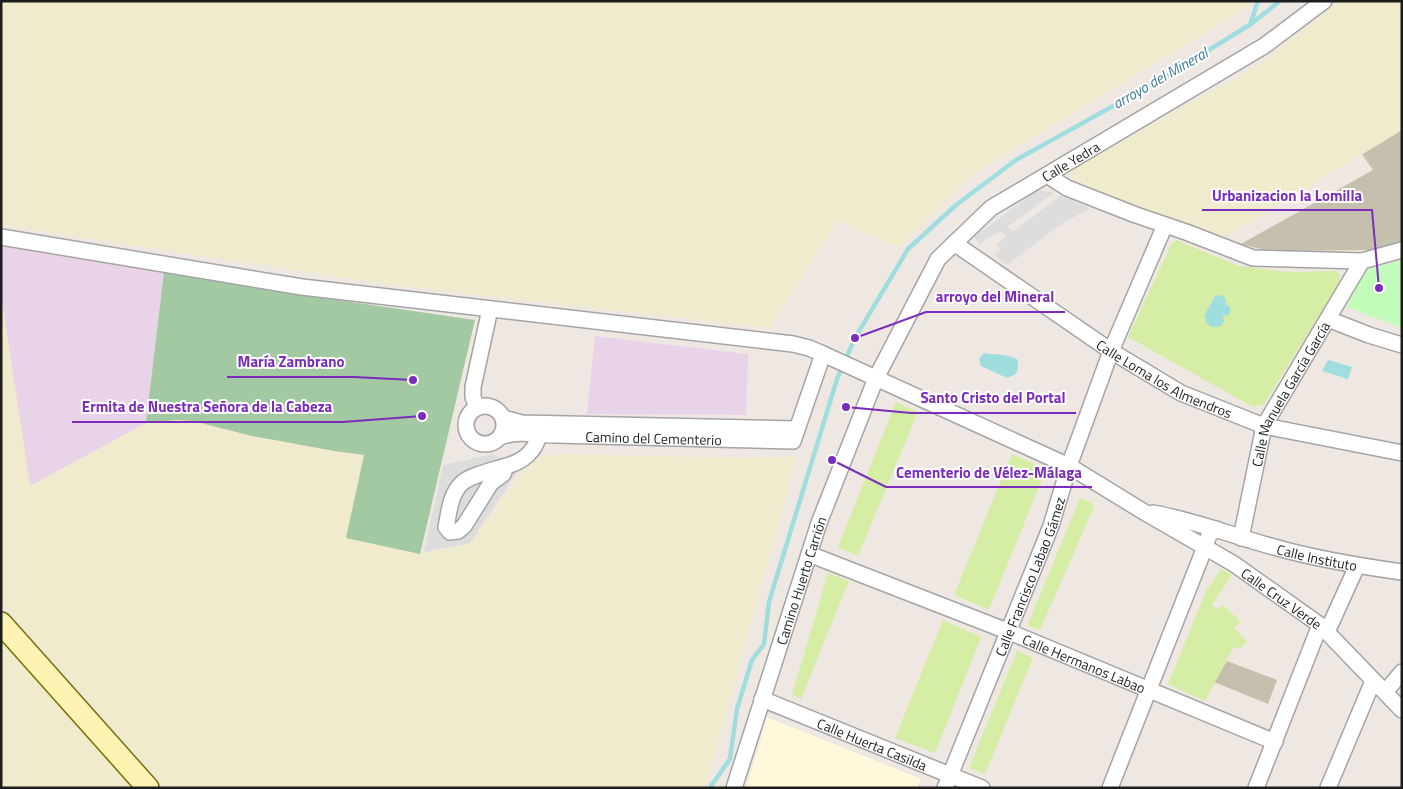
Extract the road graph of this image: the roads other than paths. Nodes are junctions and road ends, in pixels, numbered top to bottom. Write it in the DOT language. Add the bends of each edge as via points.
graph roads {
  1 [pos="1324,1"];
  2 [pos="1047,175"];
  3 [pos="1165,225"];
  4 [pos="1,237"];
  5 [pos="954,243"];
  6 [pos="1402,250"];
  7 [pos="1362,261"];
  8 [pos="490,309"];
  9 [pos="1328,319"];
  10 [pos="1402,345"];
  11 [pos="1111,351"];
  12 [pos="823,354"];
  13 [pos="876,378"];
  14 [pos="477,408"];
  15 [pos="503,418"];
  16 [pos="1264,426"];
  17 [pos="539,435"];
  18 [pos="795,435"];
  19 [pos="500,437"];
  20 [pos="1402,453"];
  21 [pos="506,466"];
  22 [pos="1069,466"];
  23 [pos="1144,512"];
  24 [pos="1228,536"];
  25 [pos="1205,547"];
  26 [pos="809,554"];
  27 [pos="1224,558"];
  28 [pos="1357,566"];
  29 [pos="1402,572"];
  30 [pos="1,623"];
  31 [pos="1324,629"];
  32 [pos="1008,631"];
  33 [pos="1402,672"];
  34 [pos="1373,681"];
  35 [pos="1149,690"];
  36 [pos="1384,692"];
  37 [pos="762,699"];
  38 [pos="1402,710"];
  39 [pos="1275,742"];
  40 [pos="947,781"];
  41 [pos="148,788"];
  42 [pos="734,788"];
  43 [pos="982,788"];
  44 [pos="1110,788"];
  45 [pos="1256,788"];
  46 [pos="1328,788"];
  1 -- 2 [label="street, Calle Yedra" via="1264,46"];
  2 -- 3 [label="street" via="1067,188"];
  2 -- 5 [label="street, Calle Yedra" via="991,208"];
  3 -- 7 [label="street" via="1253,258"];
  3 -- 11 [label="street, Calle Francisco Labao Gámez"];
  4 -- 8 [label="street, Calle Cruz Verde" via="302,287"];
  5 -- 11 [label="street, Calle Loma los Almendros"];
  5 -- 13 [label="street, Calle Yedra" via="938,259"];
  6 -- 7 [label="street"];
  7 -- 9 [label="street, Calle Manuela García García"];
  8 -- 12 [label="street, Calle Cruz Verde" via="793,344"];
  8 -- 14 [label="street" via="473,387"];
  9 -- 10 [label="street"];
  9 -- 16 [label="street, Calle Manuela García García"];
  11 -- 16 [label="street, Calle Loma los Almendros" via="1181,393"];
  11 -- 22 [label="street, Calle Francisco Labao Gámez"];
  12 -- 13 [label="street, Calle Cruz Verde"];
  12 -- 18 [label="street"];
  13 -- 22 [label="street, Calle Cruz Verde"];
  13 -- 26 [label="street, Camino Huerto Carrión"];
  14 -- 15 [label="street" via="489,407"];
  14 -- 19 [label="street" via="466,422 472,440 490,444"];
  15 -- 18 [label="street, Camino del Cementerio" via="522,423"];
  15 -- 19 [label="street" via="504,428"];
  16 -- 20 [label="street, Calle Loma los Almendros"];
  16 -- 24 [label="street, Calle Manuela García García"];
  17 -- 18 [label="street, Camino del Cementerio"];
  17 -- 19 [label="street, Camino del Cementerio" via="509,434"];
  17 -- 21 [label="street" via="533,450 522,460"];
  21 -- 21 [label="street" via="503,474 491,483 464,526 458,532 450,532 446,527 451,504 462,482"];
  22 -- 23 [label="street, Calle Cruz Verde"];
  22 -- 32 [label="street, Calle Francisco Labao Gámez" via="1051,526"];
  23 -- 24 [label="street, Calle Cruz Verde" via="1174,516"];
  23 -- 25 [label="street, Calle Cruz Verde"];
  24 -- 25 [label="street" via="1208,535"];
  24 -- 27 [label="street" via="1219,546"];
  24 -- 28 [label="street, Calle Instituto"];
  25 -- 27 [label="street, Calle Cruz Verde"];
  25 -- 35 [label="street"];
  26 -- 32 [label="street, Calle Hermanos Labao"];
  26 -- 37 [label="street, Camino Huerto Carrión"];
  27 -- 31 [label="street, Calle Cruz Verde"];
  28 -- 29 [label="street, Calle Instituto"];
  28 -- 31 [label="street"];
  30 -- 41 [label="street"];
  31 -- 34 [label="street, Calle Cruz Verde"];
  31 -- 39 [label="street"];
  32 -- 35 [label="street, Calle Hermanos Labao"];
  32 -- 40 [label="street, Calle Francisco Labao Gámez"];
  33 -- 36 [label="street"];
  34 -- 36 [label="street, Calle Cruz Verde"];
  34 -- 46 [label="street"];
  35 -- 39 [label="street, Calle Hermanos Labao"];
  35 -- 44 [label="street"];
  36 -- 38 [label="street, Calle Cruz Verde"];
  37 -- 40 [label="street, Calle Huerta Casilda"];
  37 -- 42 [label="street, Camino Huerto Carrión"];
  39 -- 45 [label="street"];
  40 -- 43 [label="street, Calle Huerta Casilda"];
}
